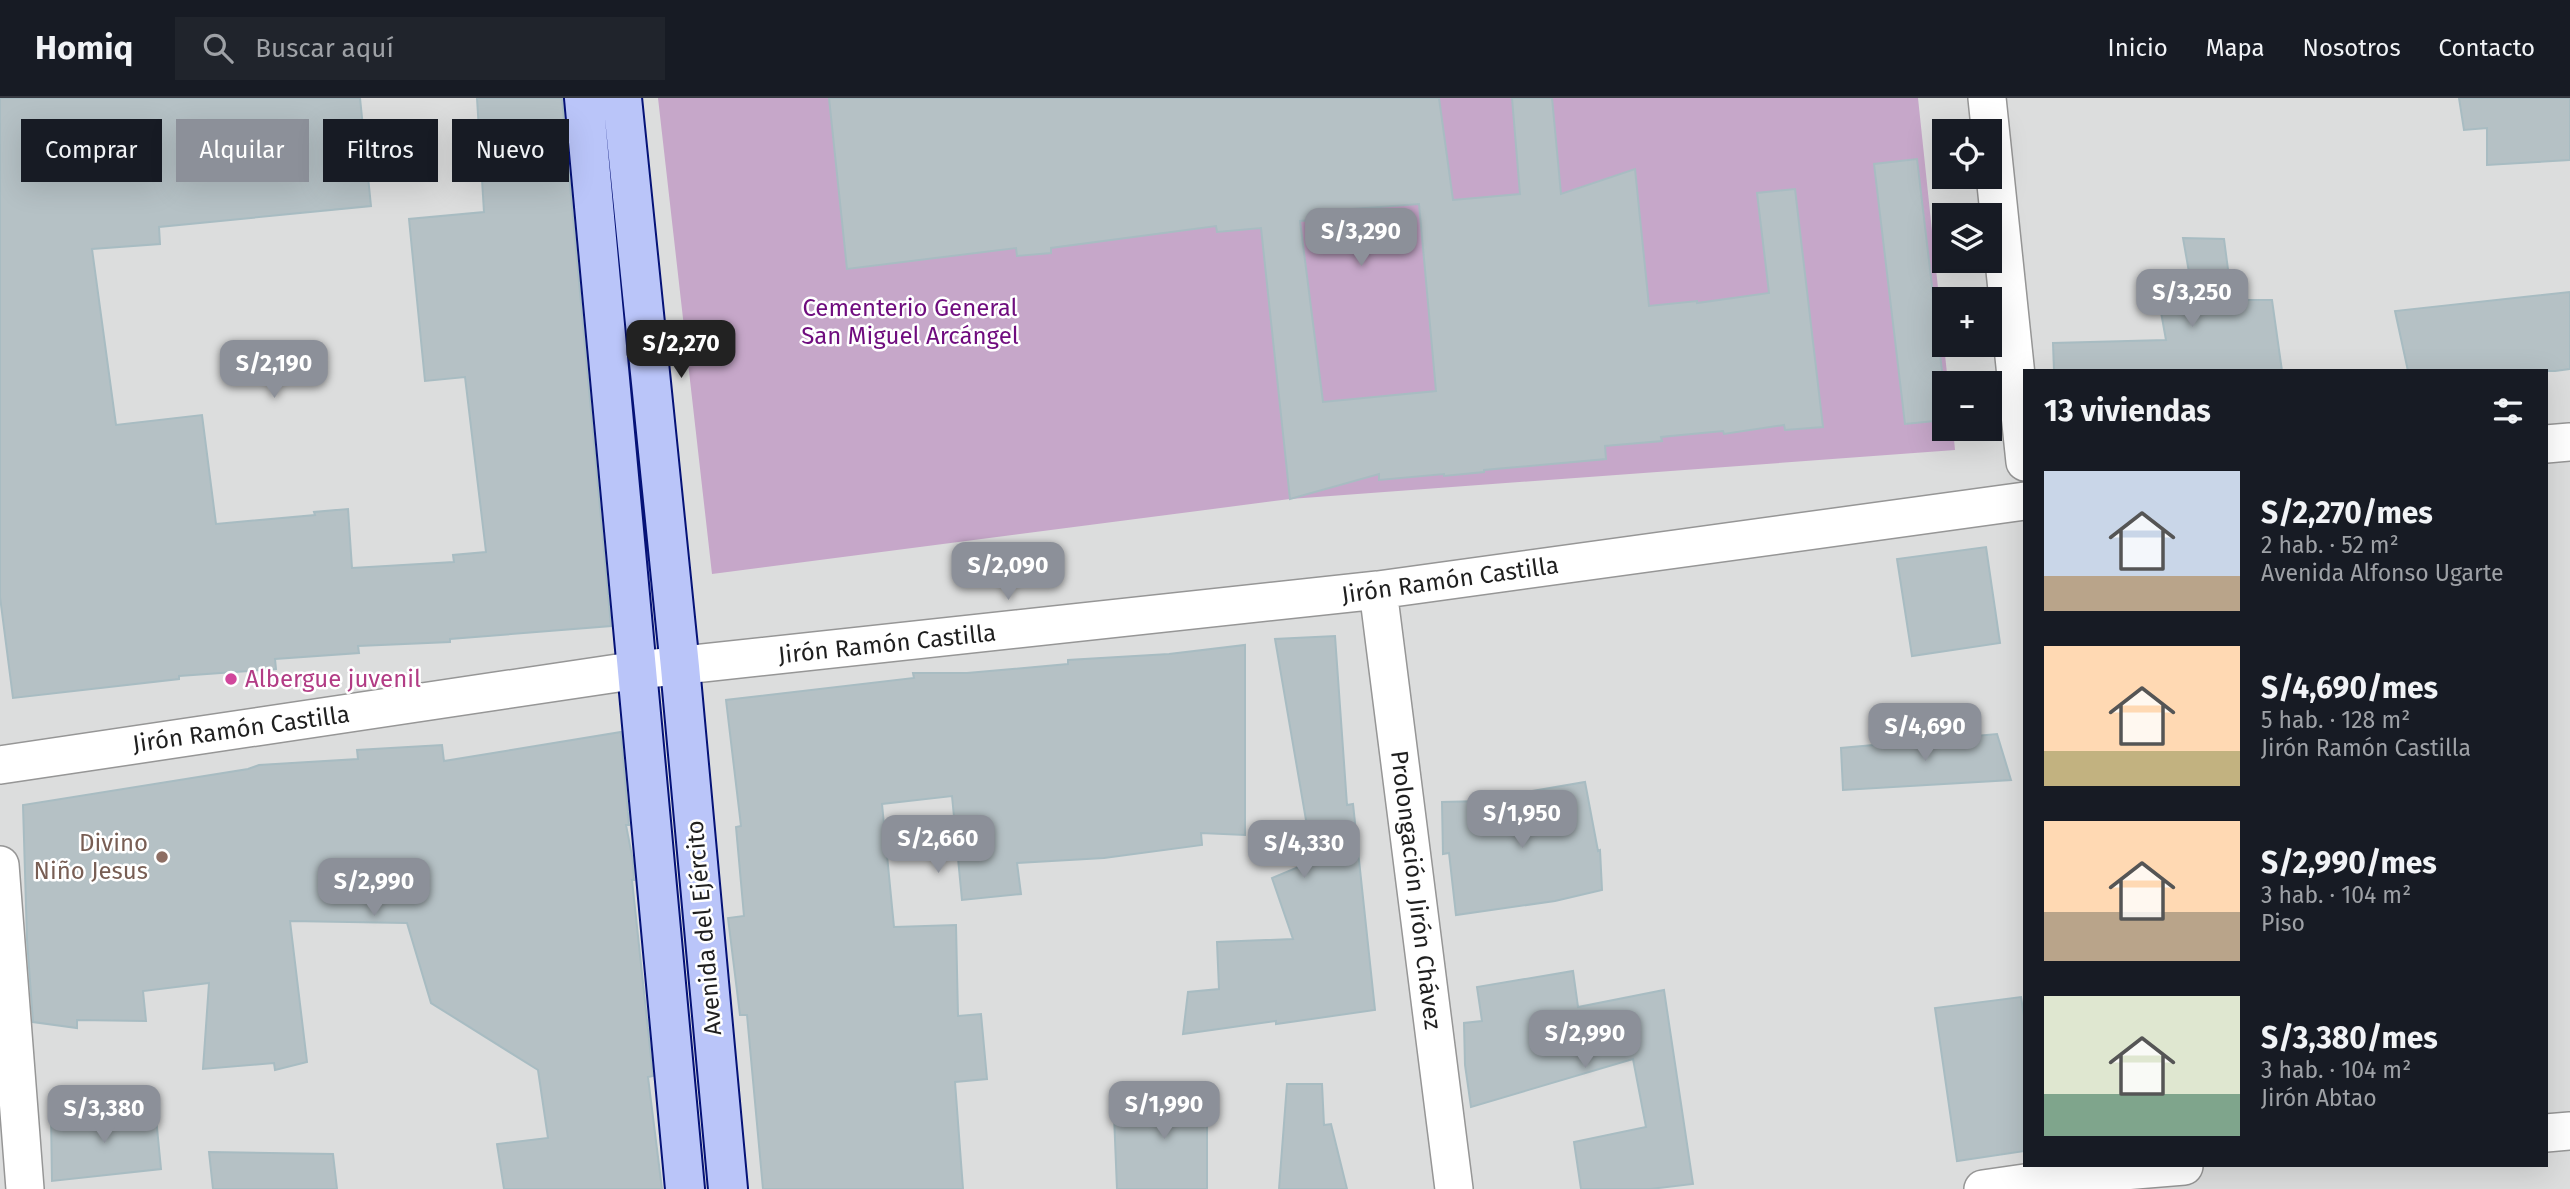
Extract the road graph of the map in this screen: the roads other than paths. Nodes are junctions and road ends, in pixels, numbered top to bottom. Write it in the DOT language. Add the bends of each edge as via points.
graph roads {
  1 [pos="584,98"];
  2 [pos="622,98"];
  3 [pos="1987,98"];
  4 [pos="2023,442"];
  5 [pos="2570,442"];
  6 [pos="2548,444"];
  7 [pos="2023,502"];
  8 [pos="1378,590"];
  9 [pos="680,667"];
  10 [pos="638,670"];
  11 [pos="0,765"];
  12 [pos="0,865"];
  13 [pos="2570,1131"];
  14 [pos="2548,1133"];
  15 [pos="2174,1167"];
  16 [pos="2088,1176"];
  17 [pos="25,1189"];
  18 [pos="685,1189"];
  19 [pos="728,1189"];
  20 [pos="1454,1189"];
  21 [pos="1983,1189"];
  1 -- 10 [label="main road, Avenida del Ejército"];
  2 -- 9 [label="main road, Avenida del Ejército"];
  3 -- 4 [label="street"];
  5 -- 6 [label="street"];
  7 -- 8 [label="street, Jirón Ramón Castilla"];
  8 -- 9 [label="street, Jirón Ramón Castilla"];
  8 -- 20 [label="street, Prolongación Jirón Chávez"];
  9 -- 10 [label="street, Jirón Ramón Castilla"];
  9 -- 19 [label="main road, Avenida del Ejército"];
  10 -- 11 [label="street, Jirón Ramón Castilla"];
  10 -- 18 [label="main road, Avenida del Ejército"];
  12 -- 17 [label="street"];
  13 -- 14 [label="street"];
  15 -- 16 [label="street"];
  16 -- 21 [label="street"];
}
